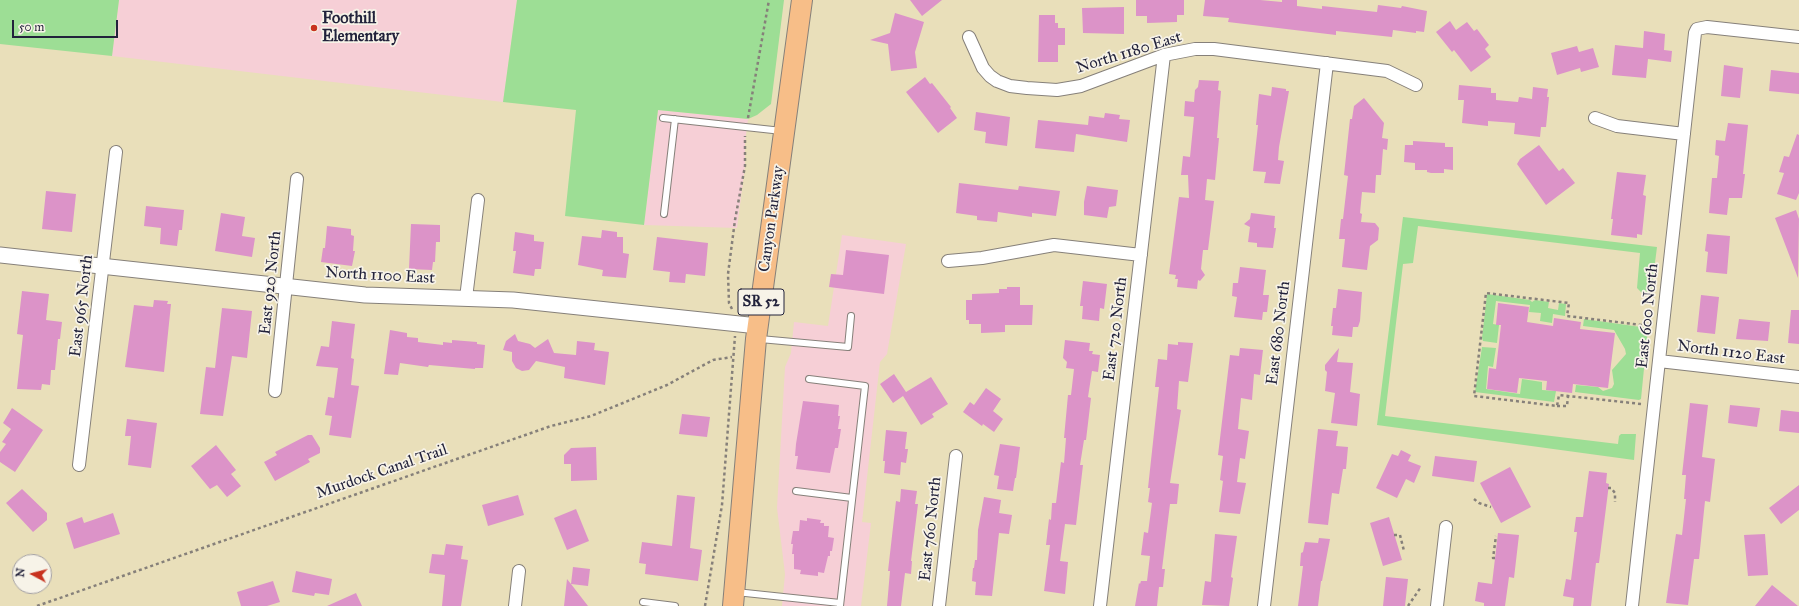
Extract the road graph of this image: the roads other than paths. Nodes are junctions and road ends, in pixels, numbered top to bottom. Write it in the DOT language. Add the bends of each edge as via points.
graph roads {
  1 [pos="802,0"];
  2 [pos="969,37"];
  3 [pos="1799,37"];
  4 [pos="1164,55"];
  5 [pos="1327,63"];
  6 [pos="1416,85"];
  7 [pos="663,118"];
  8 [pos="1595,118"];
  9 [pos="675,119"];
  10 [pos="784,131"];
  11 [pos="1684,134"];
  12 [pos="116,152"];
  13 [pos="297,179"];
  14 [pos="478,200"];
  15 [pos="664,214"];
  16 [pos="0,255"];
  17 [pos="1141,255"];
  18 [pos="948,261"];
  19 [pos="103,267"];
  20 [pos="287,287"];
  21 [pos="466,298"];
  22 [pos="851,316"];
  23 [pos="757,332"];
  24 [pos="1660,361"];
  25 [pos="1799,377"];
  26 [pos="809,379"];
  27 [pos="275,391"];
  28 [pos="956,456"];
  29 [pos="79,465"];
  30 [pos="796,491"];
  31 [pos="852,498"];
  32 [pos="1446,527"];
  33 [pos="519,571"];
  34 [pos="734,599"];
  35 [pos="797,599"];
  36 [pos="643,602"];
  37 [pos="840,605"];
  38 [pos="515,606"];
  39 [pos="675,606"];
  40 [pos="796,606"];
  41 [pos="939,606"];
  42 [pos="1100,606"];
  43 [pos="1264,606"];
  44 [pos="1437,606"];
  45 [pos="1632,606"];
  1 -- 10 [label="highway, Canyon Parkway / SR 52"];
  2 -- 4 [label="street, North 1180 East" via="983,68 990,76 1010,86 1027,88 1057,90 1081,86"];
  3 -- 11 [label="street, East 600 North" via="1707,27 1697,29"];
  4 -- 5 [label="street, North 1180 East" via="1195,49 1214,49"];
  4 -- 17 [label="street, East 720 North"];
  5 -- 6 [label="street, North 1180 East" via="1387,71"];
  5 -- 43 [label="street, East 680 North"];
  7 -- 9 [label="lane"];
  8 -- 11 [label="street" via="1617,126"];
  9 -- 10 [label="lane"];
  9 -- 15 [label="lane"];
  10 -- 23 [label="highway, Canyon Parkway / SR 52"];
  11 -- 24 [label="street, East 600 North"];
  12 -- 19 [label="street, East 965 North"];
  13 -- 20 [label="street, East 920 North"];
  14 -- 21 [label="street"];
  16 -- 19 [label="street, North 1100 East"];
  17 -- 18 [label="street" via="1054,245 982,258"];
  17 -- 42 [label="street, East 720 North"];
  19 -- 20 [label="street, North 1100 East"];
  19 -- 29 [label="street, East 965 North"];
  20 -- 21 [label="street, North 1100 East" via="366,295"];
  20 -- 27 [label="street, East 920 North"];
  21 -- 23 [label="street, North 1100 East" via="553,304"];
  22 -- 23 [label="lane" via="848,347"];
  23 -- 34 [label="highway, Canyon Parkway / SR 52"];
  24 -- 25 [label="street, North 1120 East"];
  24 -- 45 [label="street, East 600 North"];
  26 -- 31 [label="lane" via="865,386"];
  28 -- 41 [label="street, East 760 North"];
  30 -- 31 [label="lane"];
  31 -- 37 [label="lane"];
  32 -- 44 [label="street"];
  33 -- 38 [label="street"];
  34 -- 35 [label="lane"];
  35 -- 37 [label="lane"];
  35 -- 40 [label="lane"];
  36 -- 39 [label="lane"];
}
